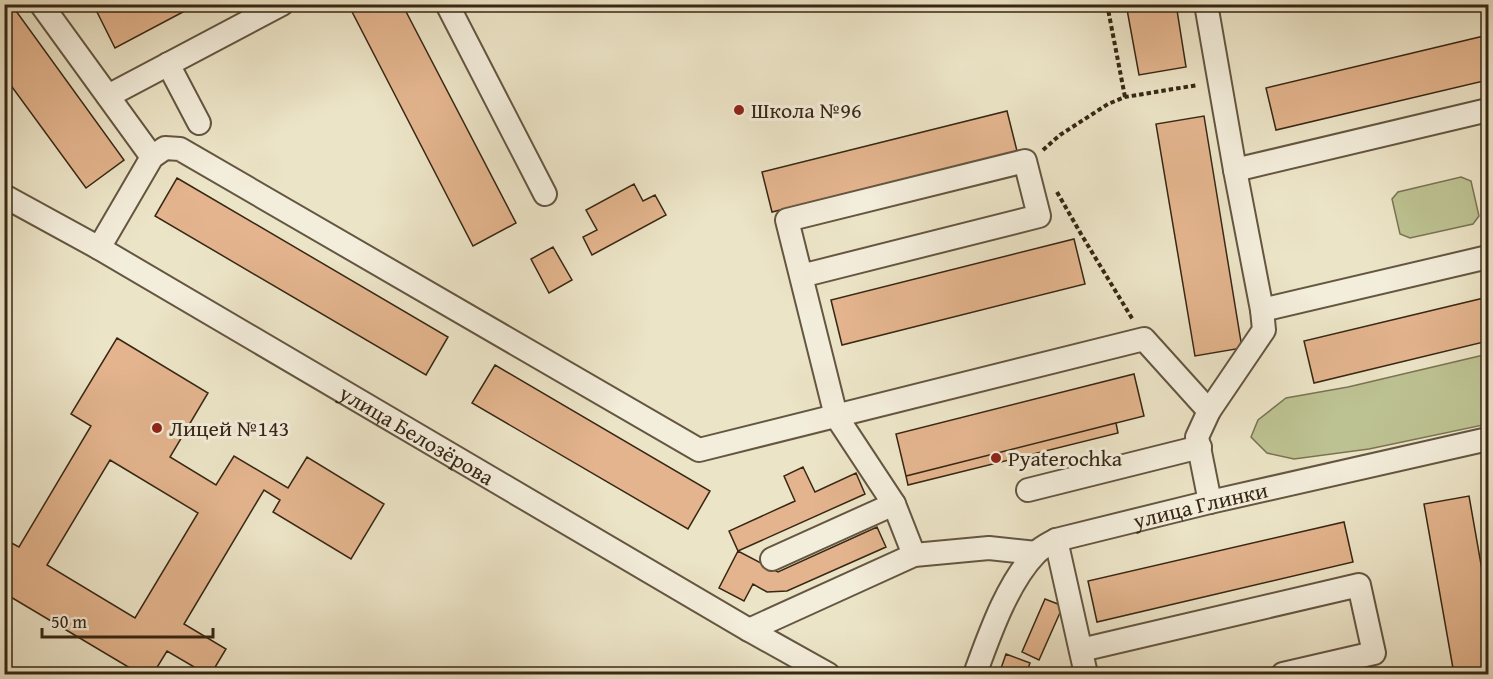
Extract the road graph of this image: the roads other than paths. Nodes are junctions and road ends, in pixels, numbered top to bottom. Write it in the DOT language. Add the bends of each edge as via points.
graph roads {
  1 [pos="41,4"];
  2 [pos="282,4"];
  3 [pos="447,4"];
  4 [pos="1206,4"];
  5 [pos="168,64"];
  6 [pos="108,96"];
  7 [pos="1488,110"];
  8 [pos="199,123"];
  9 [pos="152,157"];
  10 [pos="1235,170"];
  11 [pos="545,194"];
  12 [pos="4,196"];
  13 [pos="99,248"];
  14 [pos="1488,257"];
  15 [pos="801,276"];
  16 [pos="1262,309"];
  17 [pos="1209,411"];
  18 [pos="836,416"];
  19 [pos="1488,438"];
  20 [pos="1200,447"];
  21 [pos="1028,490"];
  22 [pos="1210,502"];
  23 [pos="894,504"];
  24 [pos="1056,540"];
  25 [pos="1036,553"];
  26 [pos="914,555"];
  27 [pos="772,559"];
  28 [pos="749,630"];
  29 [pos="1081,650"];
  30 [pos="828,675"];
  31 [pos="975,675"];
  32 [pos="1086,675"];
  33 [pos="1283,675"];
  1 -- 6 [label="street"];
  2 -- 5 [label="street"];
  3 -- 11 [label="street"];
  4 -- 10 [label="street"];
  5 -- 6 [label="street"];
  5 -- 8 [label="street"];
  6 -- 9 [label="street"];
  7 -- 10 [label="street"];
  9 -- 13 [label="street"];
  9 -- 18 [label="street" via="165,148 180,149 699,450"];
  10 -- 16 [label="street"];
  12 -- 13 [label="street, улица Белозёрова"];
  13 -- 28 [label="street, улица Белозёрова"];
  14 -- 16 [label="street"];
  15 -- 15 [label="street" via="1039,216 1025,161 787,220"];
  15 -- 18 [label="street"];
  16 -- 17 [label="street" via="1264,330"];
  17 -- 18 [label="street" via="1144,339"];
  17 -- 20 [label="street" via="1197,437"];
  18 -- 23 [label="street"];
  19 -- 22 [label="street, улица Глинки"];
  20 -- 21 [label="street"];
  20 -- 22 [label="street"];
  22 -- 24 [label="street, улица Глинки"];
  23 -- 26 [label="street"];
  23 -- 27 [label="street"];
  24 -- 25 [label="street, улица Глинки"];
  24 -- 29 [label="street"];
  25 -- 26 [label="street" via="989,548"];
  25 -- 31 [label="street" via="1016,580 992,627"];
  26 -- 28 [label="street"];
  28 -- 30 [label="street, улица Белозёрова"];
  29 -- 32 [label="street"];
  29 -- 33 [label="street" via="1359,585 1374,653"];
}
